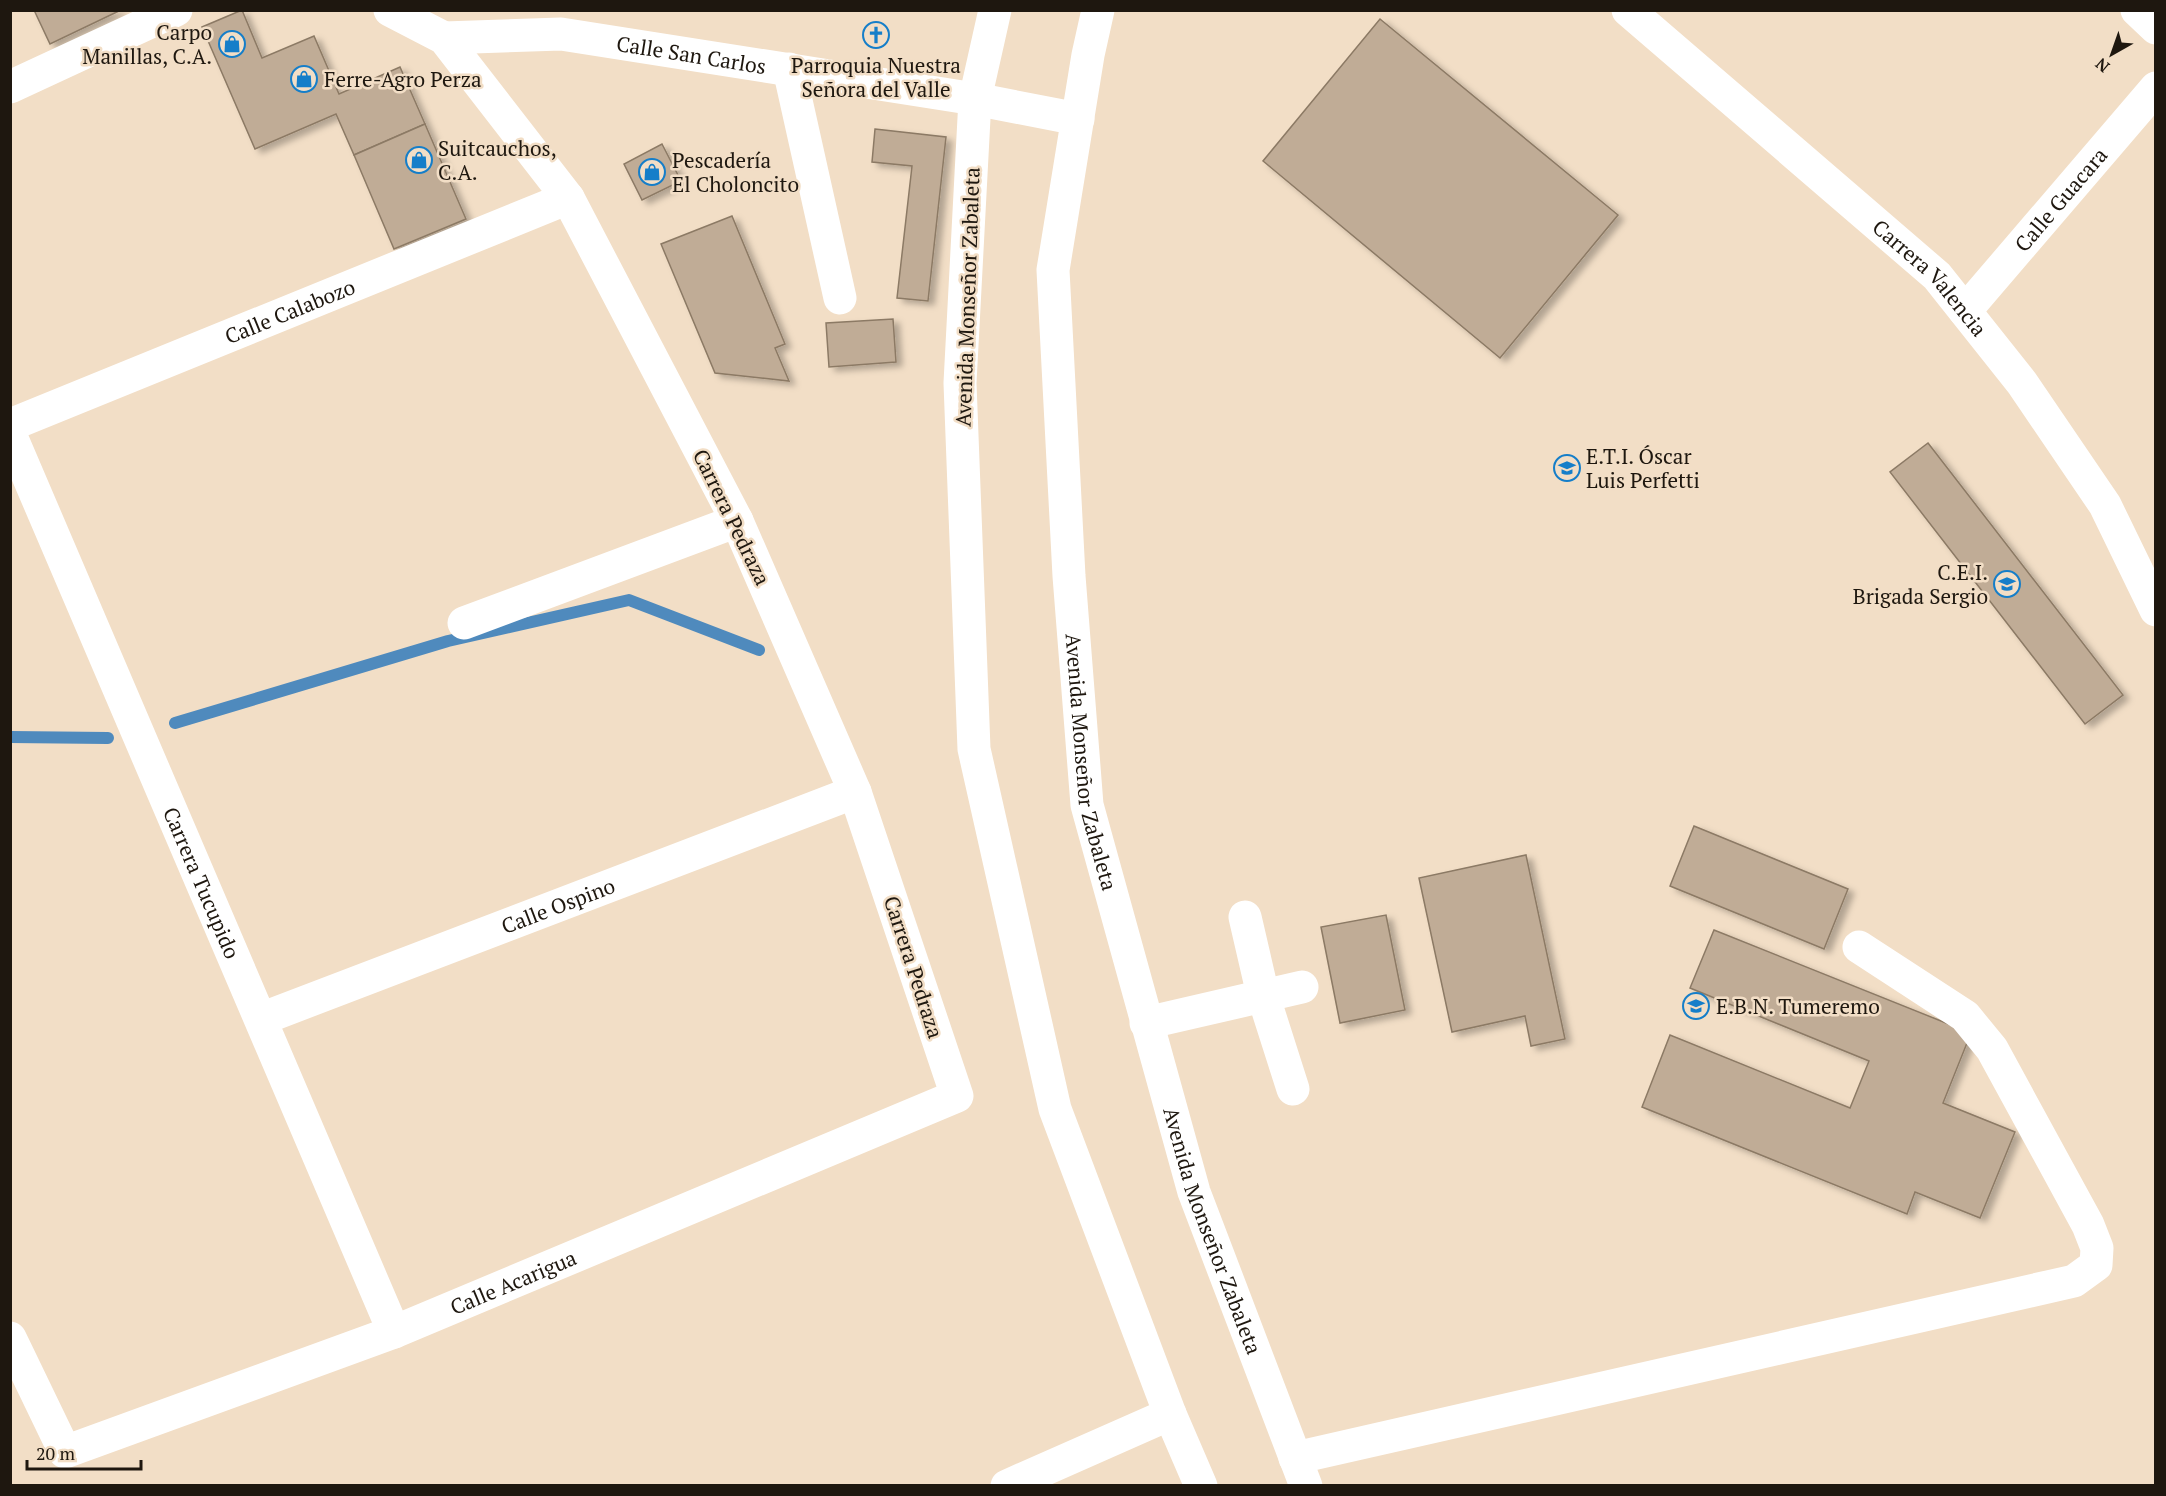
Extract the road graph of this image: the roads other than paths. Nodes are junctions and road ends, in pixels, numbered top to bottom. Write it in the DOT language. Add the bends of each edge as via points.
graph roads {
  1 [pos="176,10"];
  2 [pos="390,10"];
  3 [pos="995,10"];
  4 [pos="1098,10"];
  5 [pos="1628,10"];
  6 [pos="2137,10"];
  7 [pos="2156,28"];
  8 [pos="444,38"];
  9 [pos="789,69"];
  10 [pos="10,87"];
  11 [pos="2156,88"];
  12 [pos="975,99"];
  13 [pos="1078,119"];
  14 [pos="568,198"];
  15 [pos="840,298"];
  16 [pos="1965,311"];
  17 [pos="10,425"];
  18 [pos="10,434"];
  19 [pos="737,520"];
  20 [pos="2156,610"];
  21 [pos="464,623"];
  22 [pos="855,792"];
  23 [pos="1245,917"];
  24 [pos="1859,947"];
  25 [pos="1302,987"];
  26 [pos="1263,995"];
  27 [pos="261,1018"];
  28 [pos="1146,1023"];
  29 [pos="1293,1089"];
  30 [pos="957,1096"];
  31 [pos="394,1332"];
  32 [pos="10,1338"];
  33 [pos="1170,1414"];
  34 [pos="1301,1472"];
  35 [pos="1007,1485"];
  36 [pos="1201,1485"];
  1 -- 10 [label="street"];
  2 -- 8 [label="street, Carrera Pedraza"];
  3 -- 12 [label="street, Avenida Monseñor Zabaleta"];
  4 -- 13 [label="street, Avenida Monseñor Zabaleta"];
  5 -- 16 [label="street, Carrera Valencia" via="1937,276"];
  6 -- 7 [label="street"];
  8 -- 9 [label="street, Calle San Carlos" via="561,34"];
  8 -- 14 [label="street, Carrera Pedraza"];
  9 -- 12 [label="street, Calle San Carlos"];
  9 -- 15 [label="street"];
  11 -- 16 [label="street, Calle Guacara"];
  12 -- 13 [label="street, Calle San Carlos"];
  12 -- 33 [label="street, Avenida Monseñor Zabaleta" via="960,383 974,749 1055,1109"];
  13 -- 28 [label="street, Avenida Monseñor Zabaleta" via="1053,270 1069,576 1087,805"];
  14 -- 17 [label="street, Calle Calabozo"];
  14 -- 19 [label="street, Carrera Pedraza"];
  16 -- 20 [label="street, Carrera Valencia" via="2022,383 2105,505"];
  18 -- 27 [label="street, Carrera Tucupido"];
  19 -- 21 [label="street"];
  19 -- 22 [label="street, Carrera Pedraza"];
  22 -- 27 [label="street, Calle Ospino"];
  22 -- 30 [label="street, Carrera Pedraza"];
  23 -- 26 [label="street"];
  24 -- 34 [label="street" via="1965,1016 1992,1049 2088,1225 2097,1248 2096,1265 2074,1281"];
  25 -- 26 [label="street"];
  26 -- 28 [label="street"];
  26 -- 29 [label="street"];
  27 -- 31 [label="street, Carrera Tucupido"];
  28 -- 34 [label="street, Avenida Monseñor Zabaleta" via="1194,1192"];
  30 -- 31 [label="street, Calle Acarigua"];
  31 -- 32 [label="street, Calle Acarigua" via="65,1452"];
  33 -- 35 [label="street"];
  33 -- 36 [label="street, Avenida Monseñor Zabaleta"];
}
